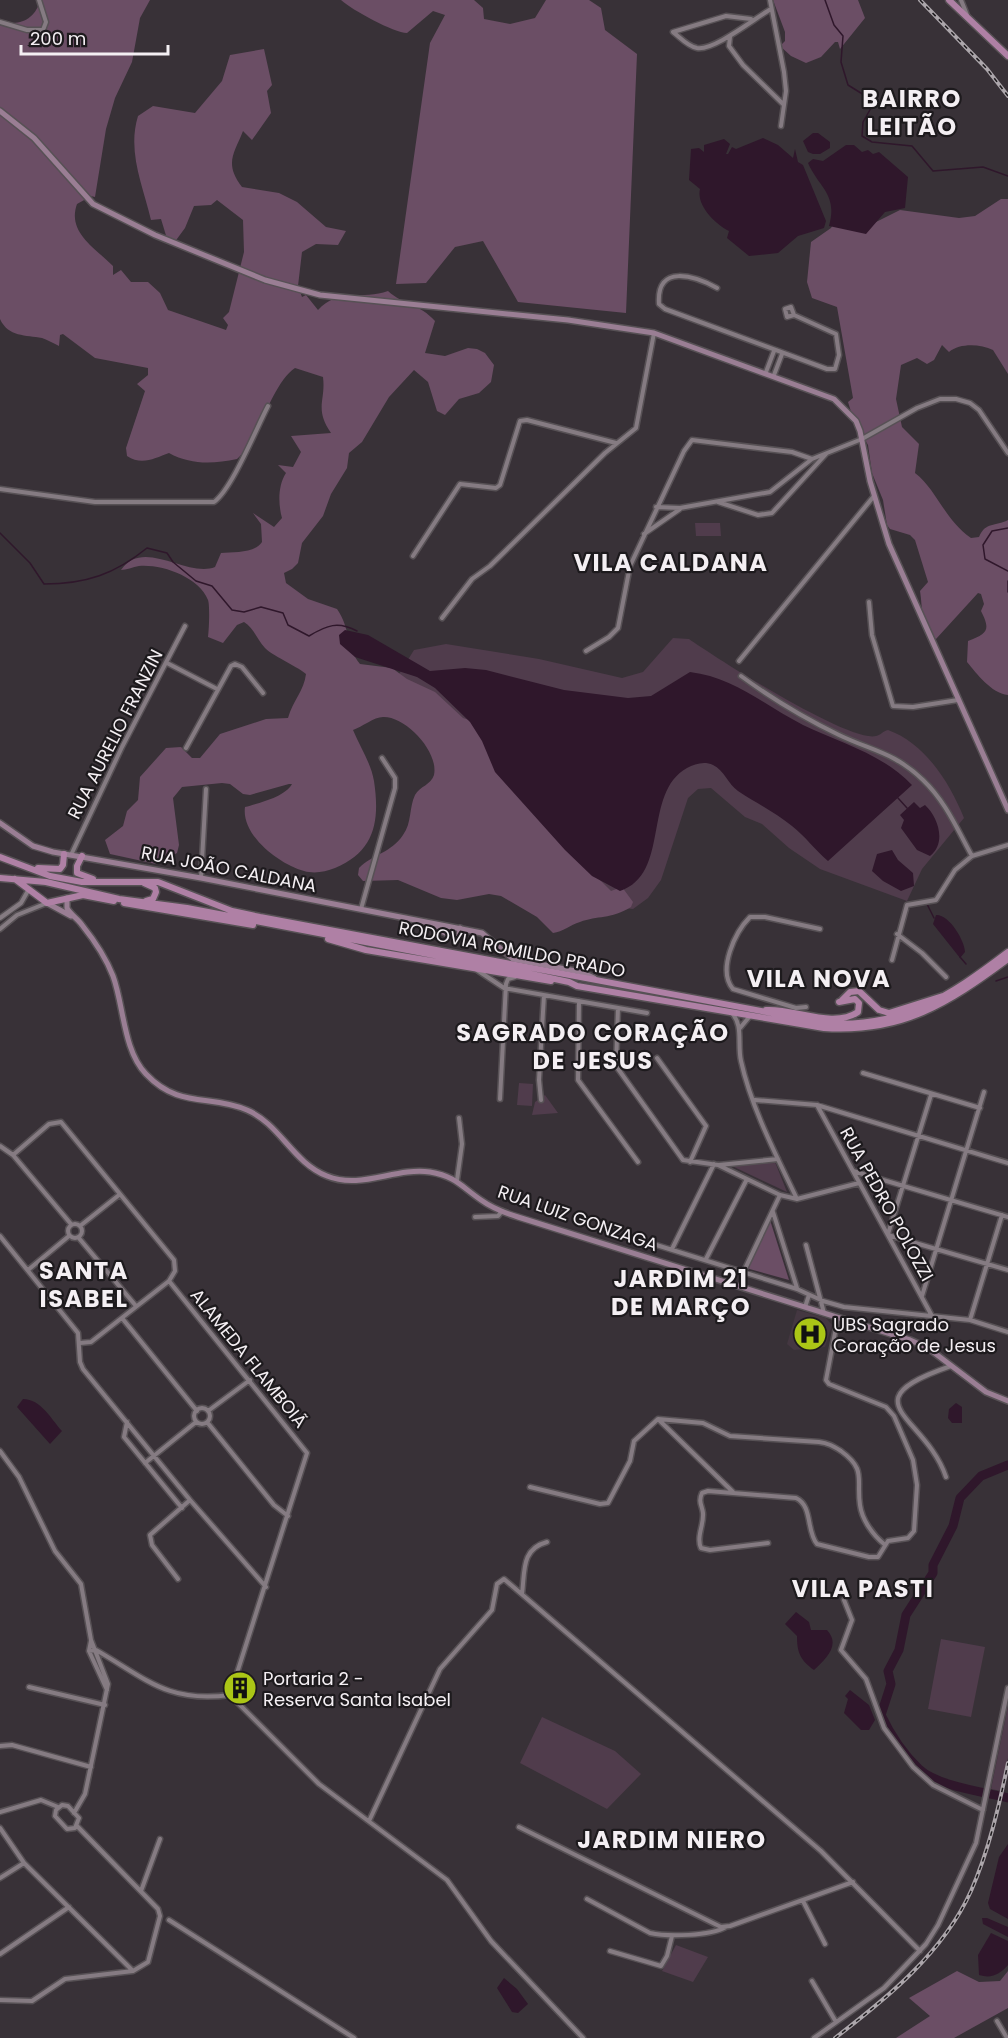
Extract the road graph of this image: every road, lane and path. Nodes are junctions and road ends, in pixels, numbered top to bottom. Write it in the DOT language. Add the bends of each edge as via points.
graph roads {
  1 [pos="39,0"];
  2 [pos="770,0"];
  3 [pos="949,0"];
  4 [pos="961,0"];
  5 [pos="771,9"];
  6 [pos="751,19"];
  7 [pos="968,19"];
  8 [pos="0,22"];
  9 [pos="730,37"];
  10 [pos="1008,56"];
  11 [pos="784,104"];
  12 [pos="0,111"];
  13 [pos="781,126"];
  14 [pos="717,288"];
  15 [pos="794,315"];
  16 [pos="654,333"];
  17 [pos="774,351"];
  18 [pos="782,354"];
  19 [pos="766,372"];
  20 [pos="774,375"];
  21 [pos="268,406"];
  22 [pos="862,439"];
  23 [pos="616,443"];
  24 [pos="828,452"];
  25 [pos="1008,453"];
  26 [pos="813,459"];
  27 [pos="0,489"];
  28 [pos="875,496"];
  29 [pos="714,501"];
  30 [pos="656,507"];
  31 [pos="680,508"];
  32 [pos="644,535"];
  33 [pos="413,556"];
  34 [pos="869,602"];
  35 [pos="442,618"];
  36 [pos="185,626"];
  37 [pos="586,651"];
  38 [pos="739,661"];
  39 [pos="167,663"];
  40 [pos="741,676"];
  41 [pos="217,689"];
  42 [pos="263,693"];
  43 [pos="958,700"];
  44 [pos="186,748"];
  45 [pos="382,758"];
  46 [pos="206,789"];
  47 [pos="1008,810"];
  48 [pos="0,823"];
  49 [pos="1008,845"];
  50 [pos="68,854"];
  51 [pos="82,856"];
  52 [pos="972,856"];
  53 [pos="0,857"];
  54 [pos="0,876"];
  55 [pos="201,878"];
  56 [pos="14,879"];
  57 [pos="102,882"];
  58 [pos="29,888"];
  59 [pos="67,898"];
  60 [pos="116,900"];
  61 [pos="47,903"];
  62 [pos="361,910"];
  63 [pos="0,918"];
  64 [pos="76,918"];
  65 [pos="421,920"];
  66 [pos="460,928"];
  67 [pos="0,929"];
  68 [pos="820,929"];
  69 [pos="897,934"];
  70 [pos="1008,952"];
  71 [pos="1008,959"];
  72 [pos="892,960"];
  73 [pos="476,970"];
  74 [pos="516,977"];
  75 [pos="946,977"];
  76 [pos="606,982"];
  77 [pos="577,986"];
  78 [pos="507,988"];
  79 [pos="544,995"];
  80 [pos="949,995"];
  81 [pos="579,1001"];
  82 [pos="806,1007"];
  83 [pos="618,1008"];
  84 [pos="727,1011"];
  85 [pos="759,1011"];
  86 [pos="647,1013"];
  87 [pos="824,1028"];
  88 [pos="740,1029"];
  89 [pos="657,1058"];
  90 [pos="863,1073"];
  91 [pos="984,1092"];
  92 [pos="931,1095"];
  93 [pos="500,1099"];
  94 [pos="541,1100"];
  95 [pos="755,1100"];
  96 [pos="817,1105"];
  97 [pos="980,1108"];
  98 [pos="459,1118"];
  99 [pos="918,1135"];
  100 [pos="0,1146"];
  101 [pos="967,1150"];
  102 [pos="13,1155"];
  103 [pos="778,1159"];
  104 [pos="638,1162"];
  105 [pos="690,1162"];
  106 [pos="1008,1163"];
  107 [pos="716,1164"];
  108 [pos="853,1170"];
  109 [pos="747,1179"];
  110 [pos="457,1180"];
  111 [pos="859,1183"];
  112 [pos="903,1185"];
  113 [pos="120,1194"];
  114 [pos="780,1195"];
  115 [pos="797,1200"];
  116 [pos="952,1200"];
  117 [pos="502,1211"];
  118 [pos="773,1211"];
  119 [pos="1002,1215"];
  120 [pos="475,1217"];
  121 [pos="1008,1217"];
  122 [pos="71,1224"];
  123 [pos="80,1226"];
  124 [pos="888,1234"];
  125 [pos="0,1236"];
  126 [pos="69,1236"];
  127 [pos="78,1238"];
  128 [pos="650,1243"];
  129 [pos="806,1245"];
  130 [pos="672,1249"];
  131 [pos="937,1250"];
  132 [pos="706,1259"];
  133 [pos="986,1264"];
  134 [pos="28,1270"];
  135 [pos="1008,1270"];
  136 [pos="743,1273"];
  137 [pos="169,1281"];
  138 [pos="797,1288"];
  139 [pos="809,1295"];
  140 [pos="922,1297"];
  141 [pos="823,1301"];
  142 [pos="136,1306"];
  143 [pos="805,1307"];
  144 [pos="824,1313"];
  145 [pos="838,1317"];
  146 [pos="933,1317"];
  147 [pos="122,1318"];
  148 [pos="970,1320"];
  149 [pos="1008,1332"];
  150 [pos="80,1342"];
  151 [pos="951,1366"];
  152 [pos="250,1380"];
  153 [pos="1008,1401"];
  154 [pos="197,1411"];
  155 [pos="208,1411"];
  156 [pos="658,1419"];
  157 [pos="127,1422"];
  158 [pos="196,1422"];
  159 [pos="207,1422"];
  160 [pos="0,1451"];
  161 [pos="156,1455"];
  162 [pos="145,1463"];
  163 [pos="946,1478"];
  164 [pos="530,1487"];
  165 [pos="733,1492"];
  166 [pos="190,1500"];
  167 [pos="182,1508"];
  168 [pos="288,1516"];
  169 [pos="547,1542"];
  170 [pos="768,1543"];
  171 [pos="884,1545"];
  172 [pos="178,1579"];
  173 [pos="266,1587"];
  174 [pos="522,1594"];
  175 [pos="844,1600"];
  176 [pos="91,1641"];
  177 [pos="96,1650"];
  178 [pos="90,1651"];
  179 [pos="29,1688"];
  180 [pos="1008,1688"];
  181 [pos="107,1690"];
  182 [pos="230,1695"];
  183 [pos="105,1705"];
  184 [pos="0,1746"];
  185 [pos="91,1767"];
  186 [pos="58,1807"];
  187 [pos="983,1810"];
  188 [pos="0,1812"];
  189 [pos="74,1813"];
  190 [pos="369,1821"];
  191 [pos="77,1826"];
  192 [pos="519,1827"];
  193 [pos="0,1828"];
  194 [pos="160,1839"];
  195 [pos="24,1863"];
  196 [pos="0,1878"];
  197 [pos="853,1882"];
  198 [pos="141,1891"];
  199 [pos="587,1899"];
  200 [pos="803,1901"];
  201 [pos="69,1907"];
  202 [pos="169,1920"];
  203 [pos="727,1927"];
  204 [pos="672,1936"];
  205 [pos="825,1944"];
  206 [pos="610,1951"];
  207 [pos="920,1951"];
  208 [pos="0,1954"];
  209 [pos="133,1971"];
  210 [pos="812,1981"];
  211 [pos="0,2000"];
  212 [pos="836,2022"];
  213 [pos="997,2022"];
  214 [pos="354,2038"];
  215 [pos="583,2038"];
  216 [pos="814,2038"];
  217 [pos="1007,2038"];
  1 -- 8 [label="street" via="46,22 43,30"];
  2 -- 5 [label="street"];
  3 -- 7 [label="main road"];
  4 -- 7 [label="street"];
  5 -- 6 [label="street"];
  5 -- 11 [label="street" via="784,72"];
  6 -- 9 [label="street"];
  6 -- 9 [label="street" via="726,16 673,32 687,44 700,48"];
  7 -- 10 [label="main road"];
  9 -- 11 [label="street" via="729,46 743,65"];
  11 -- 13 [label="street"];
  12 -- 16 [label="street" via="34,138 93,204 229,268 320,295 568,320"];
  14 -- 17 [label="street" via="691,276 672,276 665,282 658,304"];
  15 -- 18 [label="street" via="834,332 838,363 831,370"];
  16 -- 19 [label="street"];
  16 -- 23 [label="street" via="636,428"];
  17 -- 18 [label="street"];
  17 -- 19 [label="street"];
  18 -- 20 [label="street"];
  19 -- 20 [label="street"];
  20 -- 22 [label="street" via="834,399 856,421"];
  21 -- 27 [label="street" via="214,502 95,502"];
  22 -- 24 [label="street"];
  22 -- 25 [label="street" via="917,408 940,399 956,399 979,410"];
  22 -- 28 [label="street"];
  23 -- 33 [label="street" via="520,421 500,485 496,488 460,484"];
  23 -- 35 [label="street" via="472,579"];
  24 -- 26 [label="street"];
  24 -- 29 [label="street" via="772,513 758,515"];
  26 -- 29 [label="street" via="770,492"];
  26 -- 30 [label="street" via="792,452 692,440"];
  28 -- 38 [label="street"];
  28 -- 43 [label="street" via="889,544"];
  29 -- 31 [label="street"];
  30 -- 31 [label="street"];
  30 -- 32 [label="street"];
  31 -- 32 [label="street"];
  32 -- 37 [label="street" via="630,566 618,628"];
  34 -- 43 [label="street" via="872,635 893,706"];
  36 -- 39 [label="street, RUA AURELIO FRANZIN"];
  39 -- 41 [label="street"];
  39 -- 50 [label="street, RUA AURELIO FRANZIN"];
  40 -- 52 [label="street" via="841,736 880,750 904,764 947,809"];
  41 -- 42 [label="street" via="234,663 242,666"];
  41 -- 44 [label="street"];
  43 -- 47 [label="street"];
  45 -- 62 [label="street" via="395,778 395,788"];
  46 -- 55 [label="street"];
  48 -- 50 [label="street, RUA JOÃO CALDANA" via="33,846"];
  49 -- 52 [label="street"];
  50 -- 51 [label="street, RUA JOÃO CALDANA"];
  50 -- 53 [label="main road" via="57,870"];
  51 -- 55 [label="street, RUA JOÃO CALDANA"];
  51 -- 57 [label="main road" via="77,873"];
  52 -- 69 [label="street" via="955,870 936,900 907,905"];
  53 -- 57 [label="main road, RODOVIA ROMILDO PRADO" via="50,876"];
  54 -- 56 [label="main road"];
  55 -- 62 [label="street, RUA JOÃO CALDANA"];
  56 -- 58 [label="main road"];
  56 -- 60 [label="main road, RODOVIA ROMILDO PRADO" via="46,882"];
  57 -- 60 [label="main road" via="141,883 156,890 156,897 147,901"];
  57 -- 76 [label="main road, RODOVIA ROMILDO PRADO" via="158,882 243,914"];
  58 -- 61 [label="main road"];
  58 -- 63 [label="street" via="21,903"];
  59 -- 60 [label="main road" via="83,895"];
  59 -- 61 [label="main road"];
  59 -- 64 [label="street, RUA LUIZ GONZAGA" via="66,906"];
  60 -- 73 [label="main road" via="312,935 366,950"];
  60 -- 77 [label="main road, RODOVIA ROMILDO PRADO" via="242,918 548,977"];
  61 -- 64 [label="street, RUA LUIZ GONZAGA"];
  61 -- 67 [label="street" via="17,915"];
  62 -- 65 [label="street, RUA JOÃO CALDANA"];
  64 -- 110 [label="street, RUA LUIZ GONZAGA" via="112,974 140,1067 167,1091 196,1101 245,1109 266,1121 305,1162 328,1177 364,1180 419,1171"];
  65 -- 66 [label="street, RUA JOÃO CALDANA"];
  65 -- 66 [label="street" via="455,938 459,937"];
  66 -- 76 [label="street, RUA JOÃO CALDANA" via="482,933 513,959 581,972"];
  68 -- 82 [label="street" via="750,916 728,958 728,981 733,989 796,1008"];
  69 -- 72 [label="street"];
  69 -- 75 [label="street"];
  70 -- 80 [label="main road, RODOVIA ROMILDO PRADO"];
  71 -- 87 [label="main road, RODOVIA ROMILDO PRADO" via="953,998 911,1018 859,1029"];
  73 -- 74 [label="main road"];
  73 -- 78 [label="street"];
  74 -- 77 [label="main road"];
  74 -- 78 [label="street" via="507,980"];
  76 -- 85 [label="main road, RODOVIA ROMILDO PRADO"];
  77 -- 84 [label="main road, RODOVIA ROMILDO PRADO"];
  78 -- 79 [label="street"];
  78 -- 93 [label="street"];
  79 -- 81 [label="street"];
  79 -- 94 [label="street" via="538,1086"];
  80 -- 85 [label="main road, RODOVIA ROMILDO PRADO" via="908,1014 869,1023 825,1023"];
  80 -- 85 [label="main road" via="889,1013 854,991 839,1002 855,999 858,1012 843,1018"];
  81 -- 83 [label="street"];
  81 -- 104 [label="street" via="576,1076"];
  83 -- 86 [label="street"];
  83 -- 105 [label="street" via="616,1066 679,1156"];
  84 -- 87 [label="main road, RODOVIA ROMILDO PRADO"];
  84 -- 88 [label="street" via="733,1014"];
  87 -- 88 [label="street" via="750,1016"];
  88 -- 95 [label="street" via="741,1060"];
  89 -- 105 [label="street" via="705,1126"];
  90 -- 92 [label="street"];
  91 -- 97 [label="street"];
  92 -- 97 [label="street"];
  92 -- 99 [label="street"];
  95 -- 96 [label="street"];
  95 -- 103 [label="street"];
  96 -- 99 [label="street"];
  96 -- 108 [label="street, RUA PEDRO POLOZZI"];
  97 -- 101 [label="street"];
  98 -- 110 [label="street" via="462,1144"];
  99 -- 101 [label="street"];
  99 -- 112 [label="street"];
  100 -- 102 [label="street"];
  101 -- 106 [label="street"];
  101 -- 116 [label="street"];
  102 -- 113 [label="street" via="49,1124 61,1122"];
  102 -- 122 [label="street"];
  103 -- 107 [label="street"];
  103 -- 115 [label="street"];
  105 -- 107 [label="street"];
  107 -- 109 [label="street"];
  107 -- 130 [label="street"];
  108 -- 111 [label="street, RUA PEDRO POLOZZI"];
  108 -- 112 [label="street"];
  109 -- 114 [label="street"];
  109 -- 132 [label="street"];
  110 -- 117 [label="street, RUA LUIZ GONZAGA"];
  111 -- 115 [label="street"];
  111 -- 124 [label="street, RUA PEDRO POLOZZI"];
  112 -- 116 [label="street"];
  112 -- 124 [label="street"];
  113 -- 123 [label="street"];
  113 -- 137 [label="street" via="170,1254 176,1265"];
  114 -- 115 [label="street"];
  114 -- 118 [label="street"];
  116 -- 119 [label="street"];
  116 -- 131 [label="street"];
  117 -- 120 [label="street" via="498,1216"];
  117 -- 143 [label="street, RUA LUIZ GONZAGA"];
  118 -- 136 [label="street"];
  118 -- 138 [label="street"];
  119 -- 121 [label="street"];
  119 -- 133 [label="street"];
  122 -- 123 [label="street"];
  122 -- 126 [label="street"];
  123 -- 127 [label="street" via="82,1234"];
  124 -- 131 [label="street"];
  124 -- 140 [label="street, RUA PEDRO POLOZZI"];
  125 -- 134 [label="street"];
  126 -- 127 [label="street"];
  126 -- 134 [label="street"];
  127 -- 142 [label="street"];
  128 -- 130 [label="street"];
  129 -- 141 [label="street"];
  130 -- 132 [label="street"];
  131 -- 133 [label="street"];
  131 -- 140 [label="street"];
  132 -- 136 [label="street"];
  133 -- 135 [label="street"];
  133 -- 148 [label="street"];
  134 -- 150 [label="street" via="78,1333"];
  136 -- 138 [label="street"];
  137 -- 142 [label="street"];
  137 -- 152 [label="street, ALAMEDA FLAMBOIÃ"];
  138 -- 139 [label="street"];
  139 -- 141 [label="street"];
  139 -- 143 [label="street"];
  140 -- 146 [label="street, RUA PEDRO POLOZZI"];
  141 -- 144 [label="street"];
  141 -- 146 [label="street" via="866,1311"];
  142 -- 147 [label="street"];
  143 -- 144 [label="street, RUA LUIZ GONZAGA"];
  144 -- 145 [label="street, RUA LUIZ GONZAGA"];
  145 -- 151 [label="street, RUA LUIZ GONZAGA" via="920,1344"];
  145 -- 171 [label="street" via="826,1380 886,1407 894,1416 915,1467 914,1531 908,1538 891,1539"];
  146 -- 148 [label="street"];
  147 -- 150 [label="street" via="90,1342"];
  147 -- 154 [label="street"];
  148 -- 149 [label="street"];
  150 -- 157 [label="street" via="81,1366"];
  151 -- 153 [label="street, RUA LUIZ GONZAGA" via="986,1392"];
  151 -- 163 [label="street" via="904,1385 897,1398 899,1411 932,1447"];
  152 -- 155 [label="street"];
  152 -- 168 [label="street, ALAMEDA FLAMBOIÃ" via="307,1453"];
  154 -- 155 [label="street"];
  154 -- 158 [label="street"];
  155 -- 159 [label="street"];
  156 -- 164 [label="street" via="634,1441 630,1461 608,1503"];
  156 -- 165 [label="street"];
  156 -- 171 [label="street" via="703,1423 727,1436 833,1446 857,1467 861,1512"];
  157 -- 161 [label="street"];
  157 -- 162 [label="street" via="124,1437"];
  158 -- 159 [label="street"];
  158 -- 161 [label="street"];
  159 -- 168 [label="street" via="274,1505"];
  160 -- 176 [label="street" via="19,1477 55,1551 81,1584"];
  161 -- 162 [label="street"];
  161 -- 166 [label="street"];
  162 -- 167 [label="street"];
  165 -- 170 [label="street" via="702,1493 700,1546 710,1550"];
  165 -- 171 [label="street" via="799,1499 806,1509 813,1540 822,1547 874,1558"];
  166 -- 167 [label="street"];
  166 -- 173 [label="street"];
  167 -- 172 [label="street" via="149,1539"];
  168 -- 173 [label="street"];
  169 -- 174 [label="street" via="533,1547 528,1554"];
  173 -- 182 [label="street"];
  174 -- 190 [label="street" via="504,1579 498,1582 491,1612 440,1669"];
  174 -- 197 [label="street"];
  175 -- 187 [label="street" via="852,1620 842,1650 869,1685 888,1736 926,1780"];
  176 -- 177 [label="street"];
  176 -- 178 [label="street"];
  177 -- 178 [label="street"];
  177 -- 181 [label="street"];
  177 -- 182 [label="street" via="178,1695"];
  178 -- 181 [label="street"];
  179 -- 183 [label="street"];
  180 -- 187 [label="street"];
  181 -- 183 [label="street"];
  182 -- 190 [label="street" via="306,1773"];
  183 -- 185 [label="street"];
  184 -- 185 [label="street" via="12,1745"];
  185 -- 189 [label="street" via="83,1798"];
  186 -- 188 [label="street" via="41,1800"];
  186 -- 189 [label="street" via="66,1805"];
  186 -- 191 [label="street" via="57,1818 70,1830"];
  187 -- 207 [label="street" via="969,1862 938,1925"];
  189 -- 191 [label="street" via="79,1820"];
  190 -- 215 [label="street" via="447,1880 491,1941"];
  191 -- 198 [label="street"];
  192 -- 203 [label="street"];
  193 -- 195 [label="street"];
  194 -- 198 [label="street"];
  195 -- 196 [label="street"];
  195 -- 201 [label="street"];
  197 -- 200 [label="street"];
  197 -- 207 [label="street"];
  198 -- 209 [label="street" via="159,1912 148,1962"];
  199 -- 204 [label="street" via="650,1933"];
  200 -- 203 [label="street"];
  200 -- 205 [label="street"];
  201 -- 208 [label="street"];
  201 -- 209 [label="street"];
  202 -- 214 [label="street"];
  203 -- 204 [label="street"];
  204 -- 206 [label="street" via="661,1966"];
  207 -- 212 [label="street" via="884,1988"];
  209 -- 211 [label="street" via="65,1979 32,2001"];
  210 -- 212 [label="street"];
  212 -- 216 [label="street"];
  213 -- 217 [label="street"];
}
